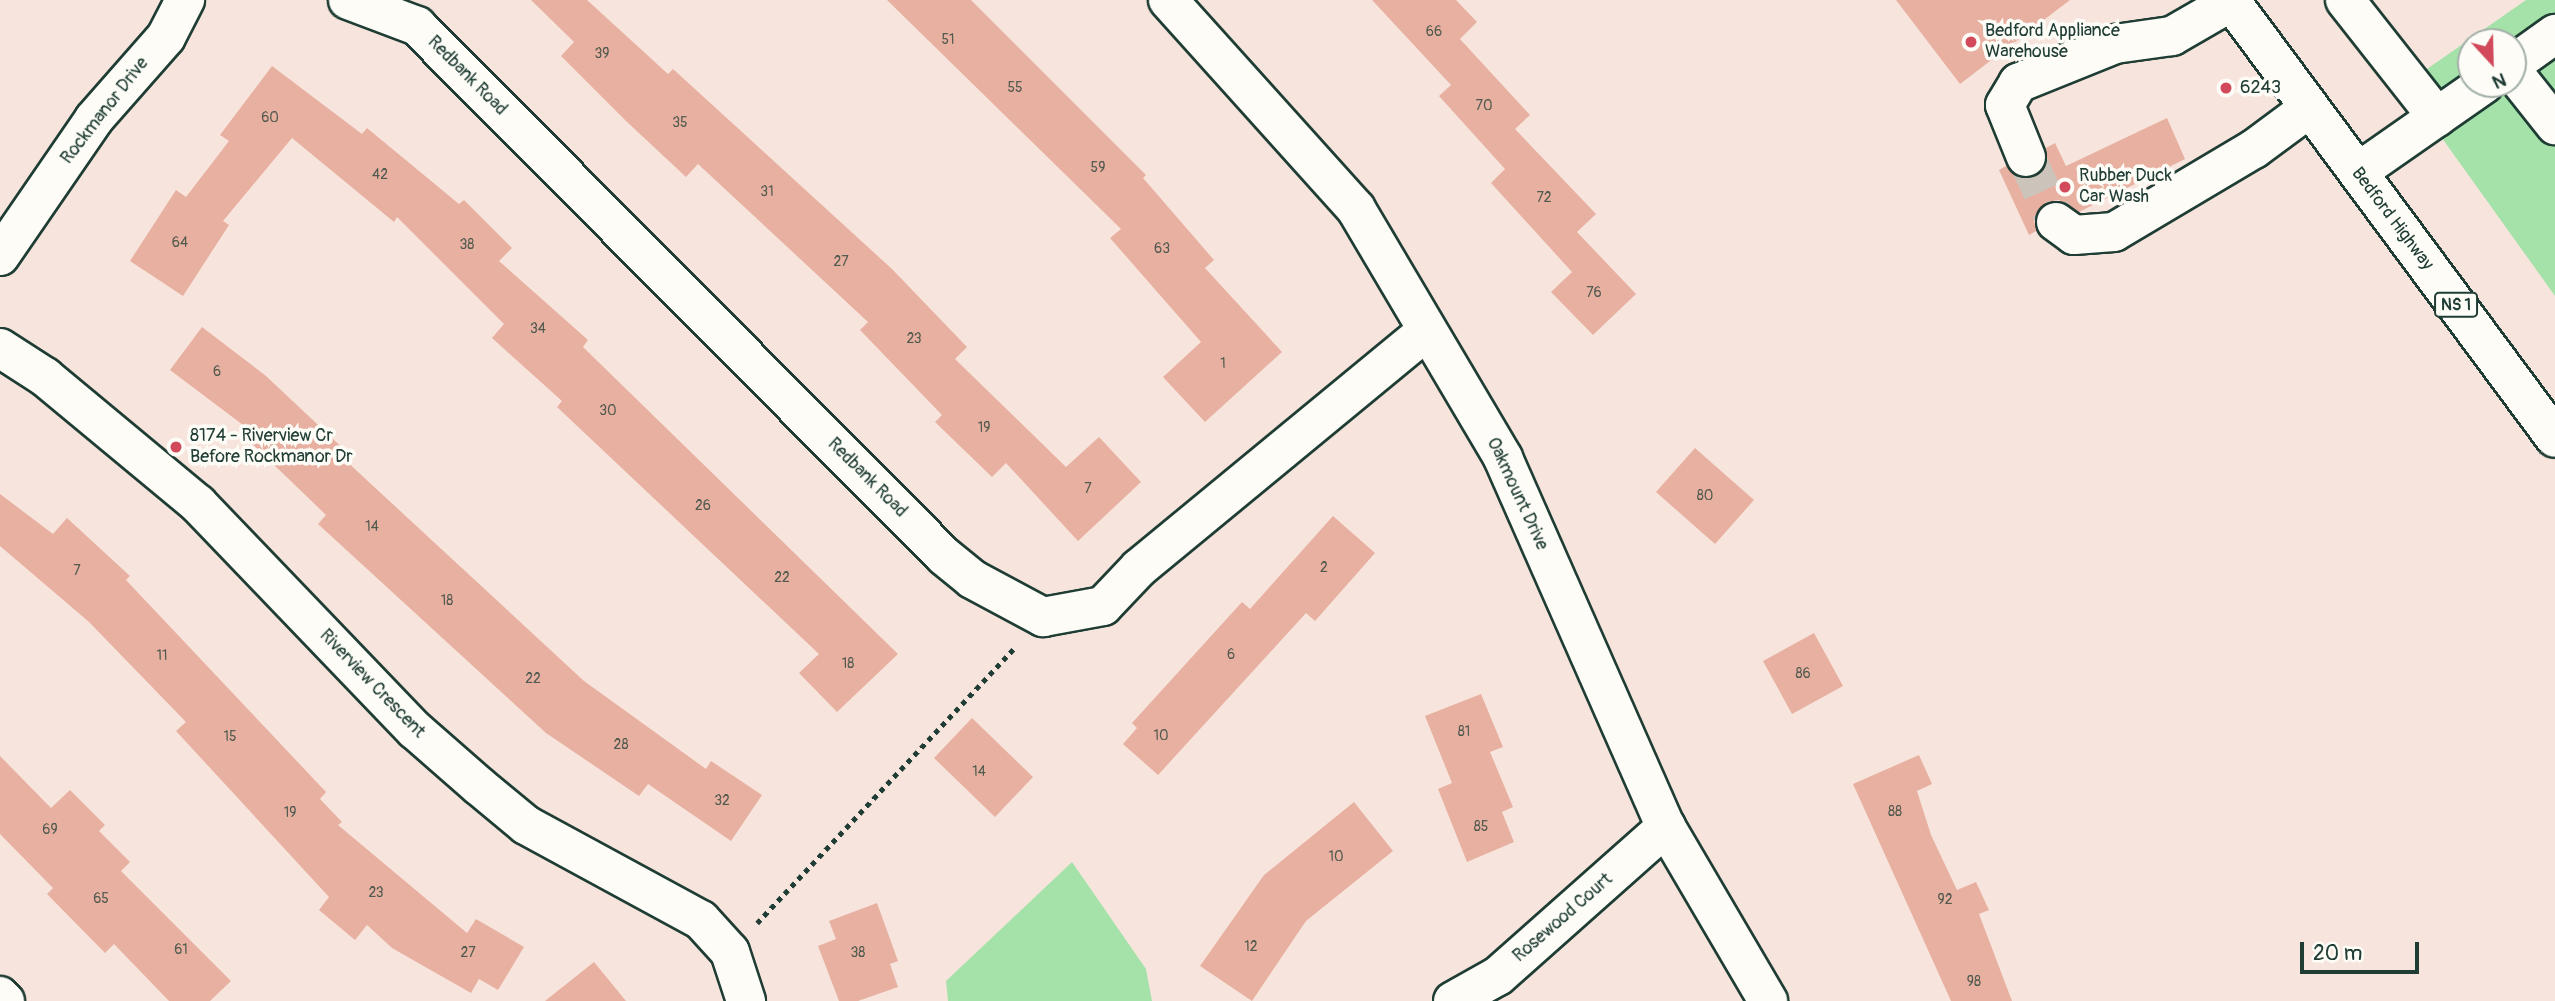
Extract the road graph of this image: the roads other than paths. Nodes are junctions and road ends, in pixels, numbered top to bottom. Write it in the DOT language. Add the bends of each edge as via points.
graph roads {
  1 [pos="185,0"];
  2 [pos="348,0"];
  3 [pos="1168,0"];
  4 [pos="2345,0"];
  5 [pos="2231,1"];
  6 [pos="2555,34"];
  7 [pos="2527,54"];
  8 [pos="2527,90"];
  9 [pos="2464,98"];
  10 [pos="2308,108"];
  11 [pos="2437,117"];
  12 [pos="2555,125"];
  13 [pos="2026,157"];
  14 [pos="2358,172"];
  15 [pos="2056,222"];
  16 [pos="0,256"];
  17 [pos="1426,331"];
  18 [pos="0,348"];
  19 [pos="2555,438"];
  20 [pos="1666,827"];
  21 [pos="0,996"];
  22 [pos="5,1001"];
  23 [pos="746,1001"];
  24 [pos="1453,1001"];
  25 [pos="1768,1001"];
  1 -- 16 [label="street, Rockmanor Drive" via="166,37 94,119"];
  2 -- 17 [label="street, Redbank Road" via="417,26 944,556 972,579 1043,617 1103,606 1139,568"];
  3 -- 17 [label="street, Oakmount Drive" via="1356,209"];
  4 -- 11 [label="street"];
  5 -- 10 [label="street, Bedford Highway / NS 1"];
  5 -- 13 [label="street" via="2172,36 2115,44 2018,83 2005,104"];
  6 -- 7 [label="street"];
  8 -- 12 [label="street"];
  9 -- 11 [label="street"];
  10 -- 14 [label="street, Bedford Highway / NS 1"];
  10 -- 15 [label="street" via="2255,149 2114,232 2074,235"];
  11 -- 14 [label="street"];
  14 -- 19 [label="street, Bedford Highway / NS 1"];
  17 -- 20 [label="street, Oakmount Drive" via="1503,458"];
  18 -- 23 [label="street, Riverview Crescent" via="45,377 198,504 415,730 526,825 701,920 730,952"];
  20 -- 24 [label="street, Rosewood Court" via="1498,976"];
  20 -- 25 [label="street, Oakmount Drive"];
  21 -- 22 [label="street"];
}
